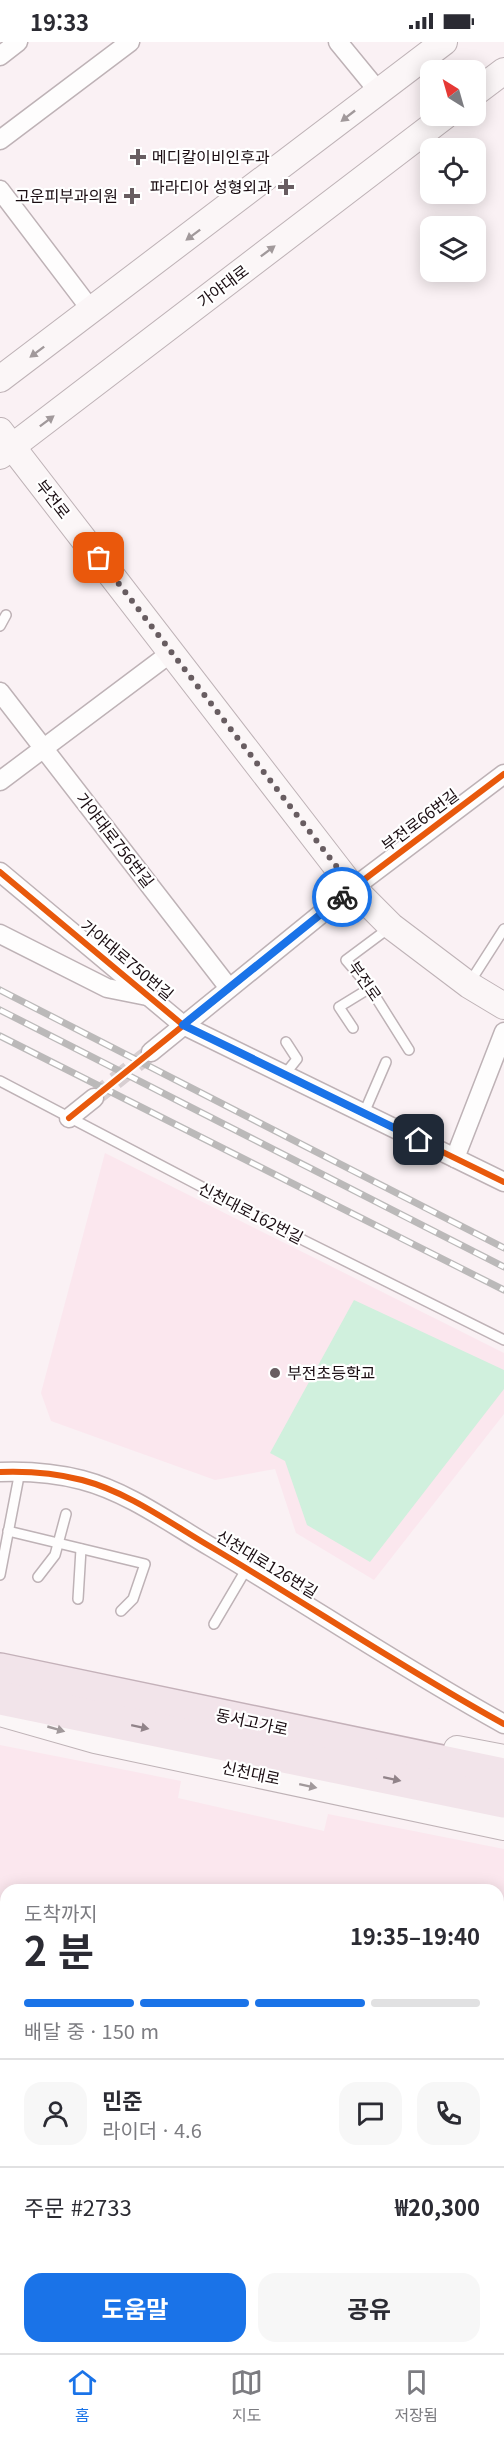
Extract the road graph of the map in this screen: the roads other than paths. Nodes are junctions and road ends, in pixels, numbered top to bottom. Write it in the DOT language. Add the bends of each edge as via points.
graph roads {
  1 [pos="18,42"];
  2 [pos="130,42"];
  3 [pos="338,42"];
  4 [pos="444,42"];
  5 [pos="0,56"];
  6 [pos="504,71"];
  7 [pos="486,84"];
  8 [pos="379,92"];
  9 [pos="432,126"];
  10 [pos="0,140"];
  11 [pos="0,190"];
  12 [pos="92,311"];
  13 [pos="0,379"];
  14 [pos="4,445"];
  15 [pos="6,615"];
  16 [pos="0,626"];
  17 [pos="172,652"];
  18 [pos="0,692"];
  19 [pos="43,747"];
  20 [pos="504,774"];
  21 [pos="0,781"];
  22 [pos="0,872"];
  23 [pos="353,888"];
  24 [pos="391,926"];
  25 [pos="504,929"];
  26 [pos="0,934"];
  27 [pos="469,984"];
  28 [pos="229,988"];
  29 [pos="370,988"];
  30 [pos="150,997"];
  31 [pos="504,1006"];
  32 [pos="183,1025"];
  33 [pos="353,1028"];
  34 [pos="504,1032"];
  35 [pos="286,1042"];
  36 [pos="409,1050"];
  37 [pos="151,1052"];
  38 [pos="386,1062"];
  39 [pos="285,1074"];
  40 [pos="0,1081"];
  41 [pos="94,1098"];
  42 [pos="364,1113"];
  43 [pos="69,1118"];
  44 [pos="455,1158"];
  45 [pos="504,1182"];
  46 [pos="504,1340"];
  47 [pos="20,1472"];
  48 [pos="0,1473"];
  49 [pos="66,1514"];
  50 [pos="9,1531"];
  51 [pos="58,1544"];
  52 [pos="81,1549"];
  53 [pos="247,1568"];
  54 [pos="0,1575"];
  55 [pos="38,1577"];
  56 [pos="78,1599"];
  57 [pos="121,1611"];
  58 [pos="214,1624"];
  59 [pos="0,1655"];
  60 [pos="0,1670"];
  61 [pos="0,1698"];
  62 [pos="0,1713"];
  63 [pos="504,1725"];
  64 [pos="504,1758"];
  65 [pos="504,1774"];
  66 [pos="504,1801"];
  67 [pos="504,1827"];
  1 -- 5 [label="street"];
  2 -- 10 [label="street"];
  3 -- 8 [label="street"];
  4 -- 8 [label="main road"];
  6 -- 7 [label="main road"];
  8 -- 12 [label="main road, one-way"];
  14 -- 9 [label="main road, 가야대로, one-way"];
  11 -- 12 [label="street"];
  12 -- 13 [label="main road, one-way"];
  14 -- 17 [label="main road, 부전로"];
  15 -- 16 [label="lane"];
  17 -- 19 [label="street"];
  17 -- 23 [label="main road, 부전로"];
  18 -- 19 [label="street, 가야대로756번길"];
  19 -- 21 [label="street"];
  19 -- 28 [label="street, 가야대로756번길"];
  20 -- 23 [label="street, 부전로66번길"];
  22 -- 30 [label="street, 가야대로750번길"];
  23 -- 24 [label="main road, 부전로"];
  23 -- 28 [label="street, 부전로66번길"];
  24 -- 27 [label="main road, 부전로"];
  24 -- 29 [label="lane, 부전로" via="346,960"];
  25 -- 27 [label="lane"];
  26 -- 30 [label="street" via="107,988"];
  27 -- 31 [label="main road, 부전로"];
  28 -- 32 [label="street, 부전로66번길"];
  29 -- 33 [label="lane" via="339,1008"];
  29 -- 36 [label="lane, 부전로"];
  30 -- 32 [label="street, 가야대로750번길"];
  32 -- 37 [label="street, 부전로66번길"];
  32 -- 39 [label="street, 가야대로750번길"];
  34 -- 44 [label="street"];
  35 -- 39 [label="lane" via="297,1059"];
  38 -- 42 [label="lane"];
  39 -- 42 [label="street, 가야대로750번길"];
  40 -- 43 [label="lane, 신천대로162번길"];
  41 -- 43 [label="street"];
  42 -- 44 [label="street, 가야대로750번길"];
  43 -- 46 [label="lane, 신천대로162번길"];
  44 -- 45 [label="street, 가야대로750번길"];
  47 -- 48 [label="street, 신천대로126번길"];
  47 -- 50 [label="lane"];
  47 -- 53 [label="street, 신천대로126번길" via="82,1480 123,1495"];
  49 -- 51 [label="lane"];
  50 -- 51 [label="lane"];
  50 -- 54 [label="lane"];
  51 -- 52 [label="lane"];
  51 -- 55 [label="lane" via="55,1555"];
  52 -- 56 [label="lane"];
  52 -- 57 [label="lane" via="145,1564 133,1599"];
  53 -- 58 [label="lane"];
  53 -- 63 [label="street, 신천대로126번길"];
  59 -- 64 [label="main road"];
  60 -- 65 [label="highway, 동서고가로"];
  61 -- 66 [label="highway, 동서고가로, one-way"];
  62 -- 67 [label="main road, 신천대로, one-way" via="95,1740"];
}
